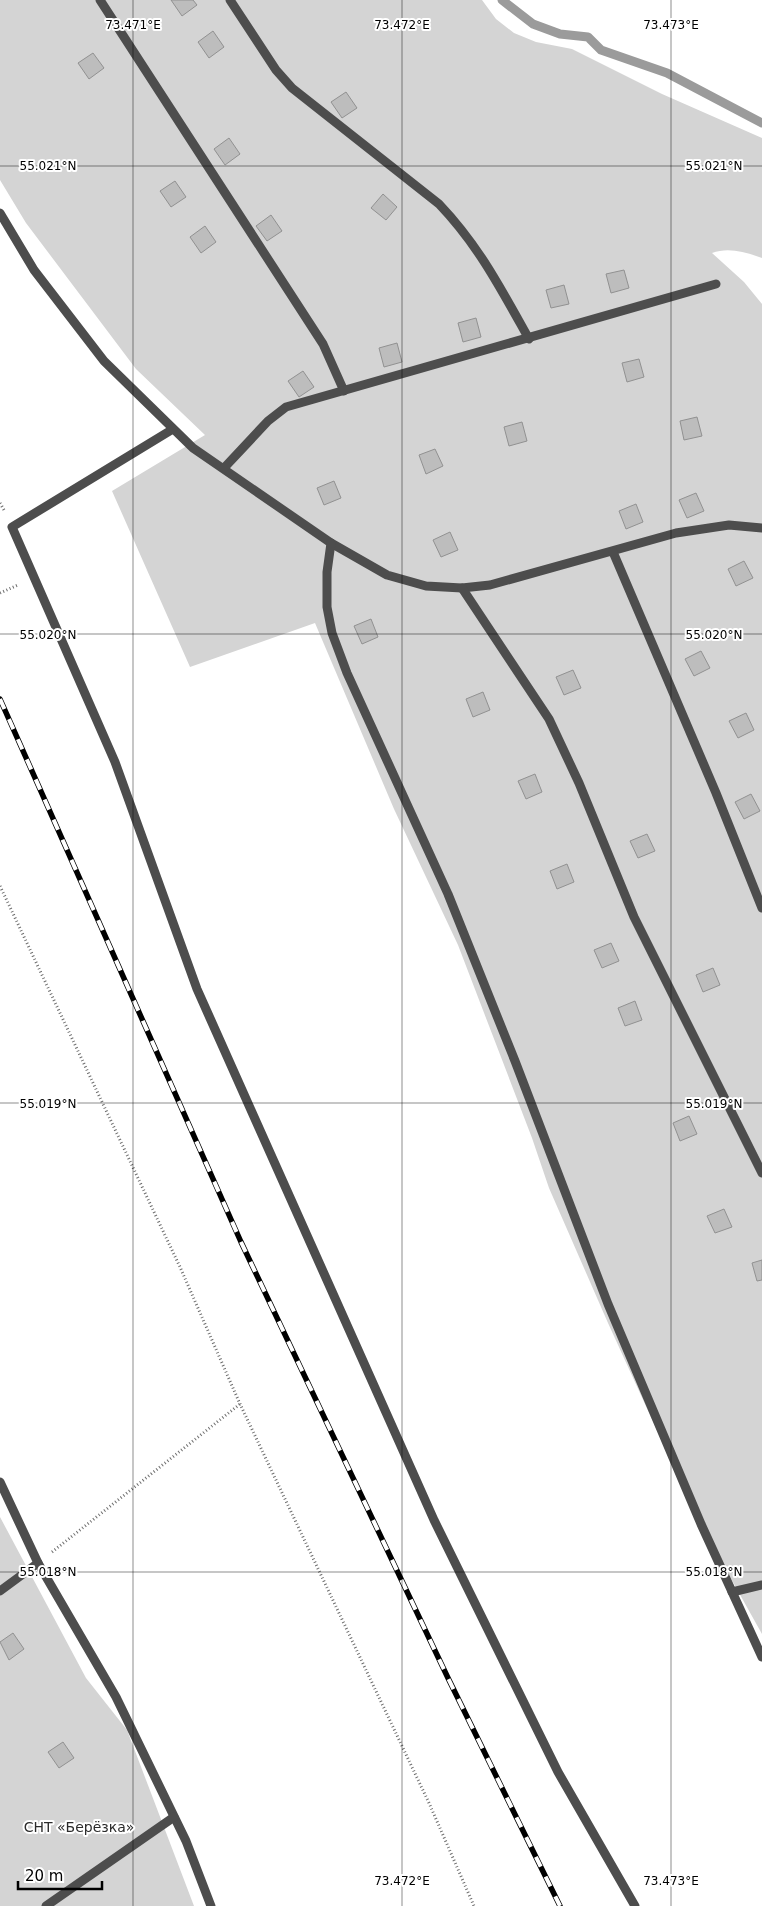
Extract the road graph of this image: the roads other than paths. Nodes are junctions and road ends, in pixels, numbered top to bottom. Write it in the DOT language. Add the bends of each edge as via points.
graph roads {
  1 [pos="100,0"];
  2 [pos="230,0"];
  3 [pos="0,213"];
  4 [pos="716,284"];
  5 [pos="529,338"];
  6 [pos="344,390"];
  7 [pos="173,428"];
  8 [pos="224,468"];
  9 [pos="762,528"];
  10 [pos="331,543"];
  11 [pos="613,552"];
  12 [pos="462,588"];
  13 [pos="762,908"];
  14 [pos="762,1172"];
  15 [pos="0,1482"];
  16 [pos="38,1564"];
  17 [pos="762,1585"];
  18 [pos="0,1591"];
  19 [pos="732,1592"];
  20 [pos="762,1657"];
  21 [pos="174,1817"];
  22 [pos="46,1906"];
  23 [pos="211,1906"];
  24 [pos="635,1906"];
  1 -- 6 [label="street" via="323,344"];
  2 -- 5 [label="street" via="276,70 292,88 439,204 458,224 484,258"];
  3 -- 7 [label="street" via="34,270 104,360"];
  4 -- 5 [label="street"];
  5 -- 6 [label="street"];
  6 -- 8 [label="street" via="286,407 268,420"];
  7 -- 8 [label="street" via="192,448"];
  7 -- 24 [label="street" via="12,526 115,762 197,989 434,1520 558,1772"];
  8 -- 10 [label="street"];
  9 -- 11 [label="street" via="728,525 685,532"];
  10 -- 12 [label="street" via="387,575 426,586"];
  10 -- 19 [label="street" via="327,607 332,633 347,673 448,894 516,1061 608,1304"];
  11 -- 12 [label="street" via="490,585"];
  11 -- 13 [label="street"];
  12 -- 14 [label="street" via="549,719 634,918"];
  15 -- 16 [label="street"];
  16 -- 18 [label="street"];
  16 -- 21 [label="street" via="116,1697"];
  17 -- 19 [label="street"];
  19 -- 20 [label="street"];
  21 -- 22 [label="street"];
  21 -- 23 [label="street"];
}
